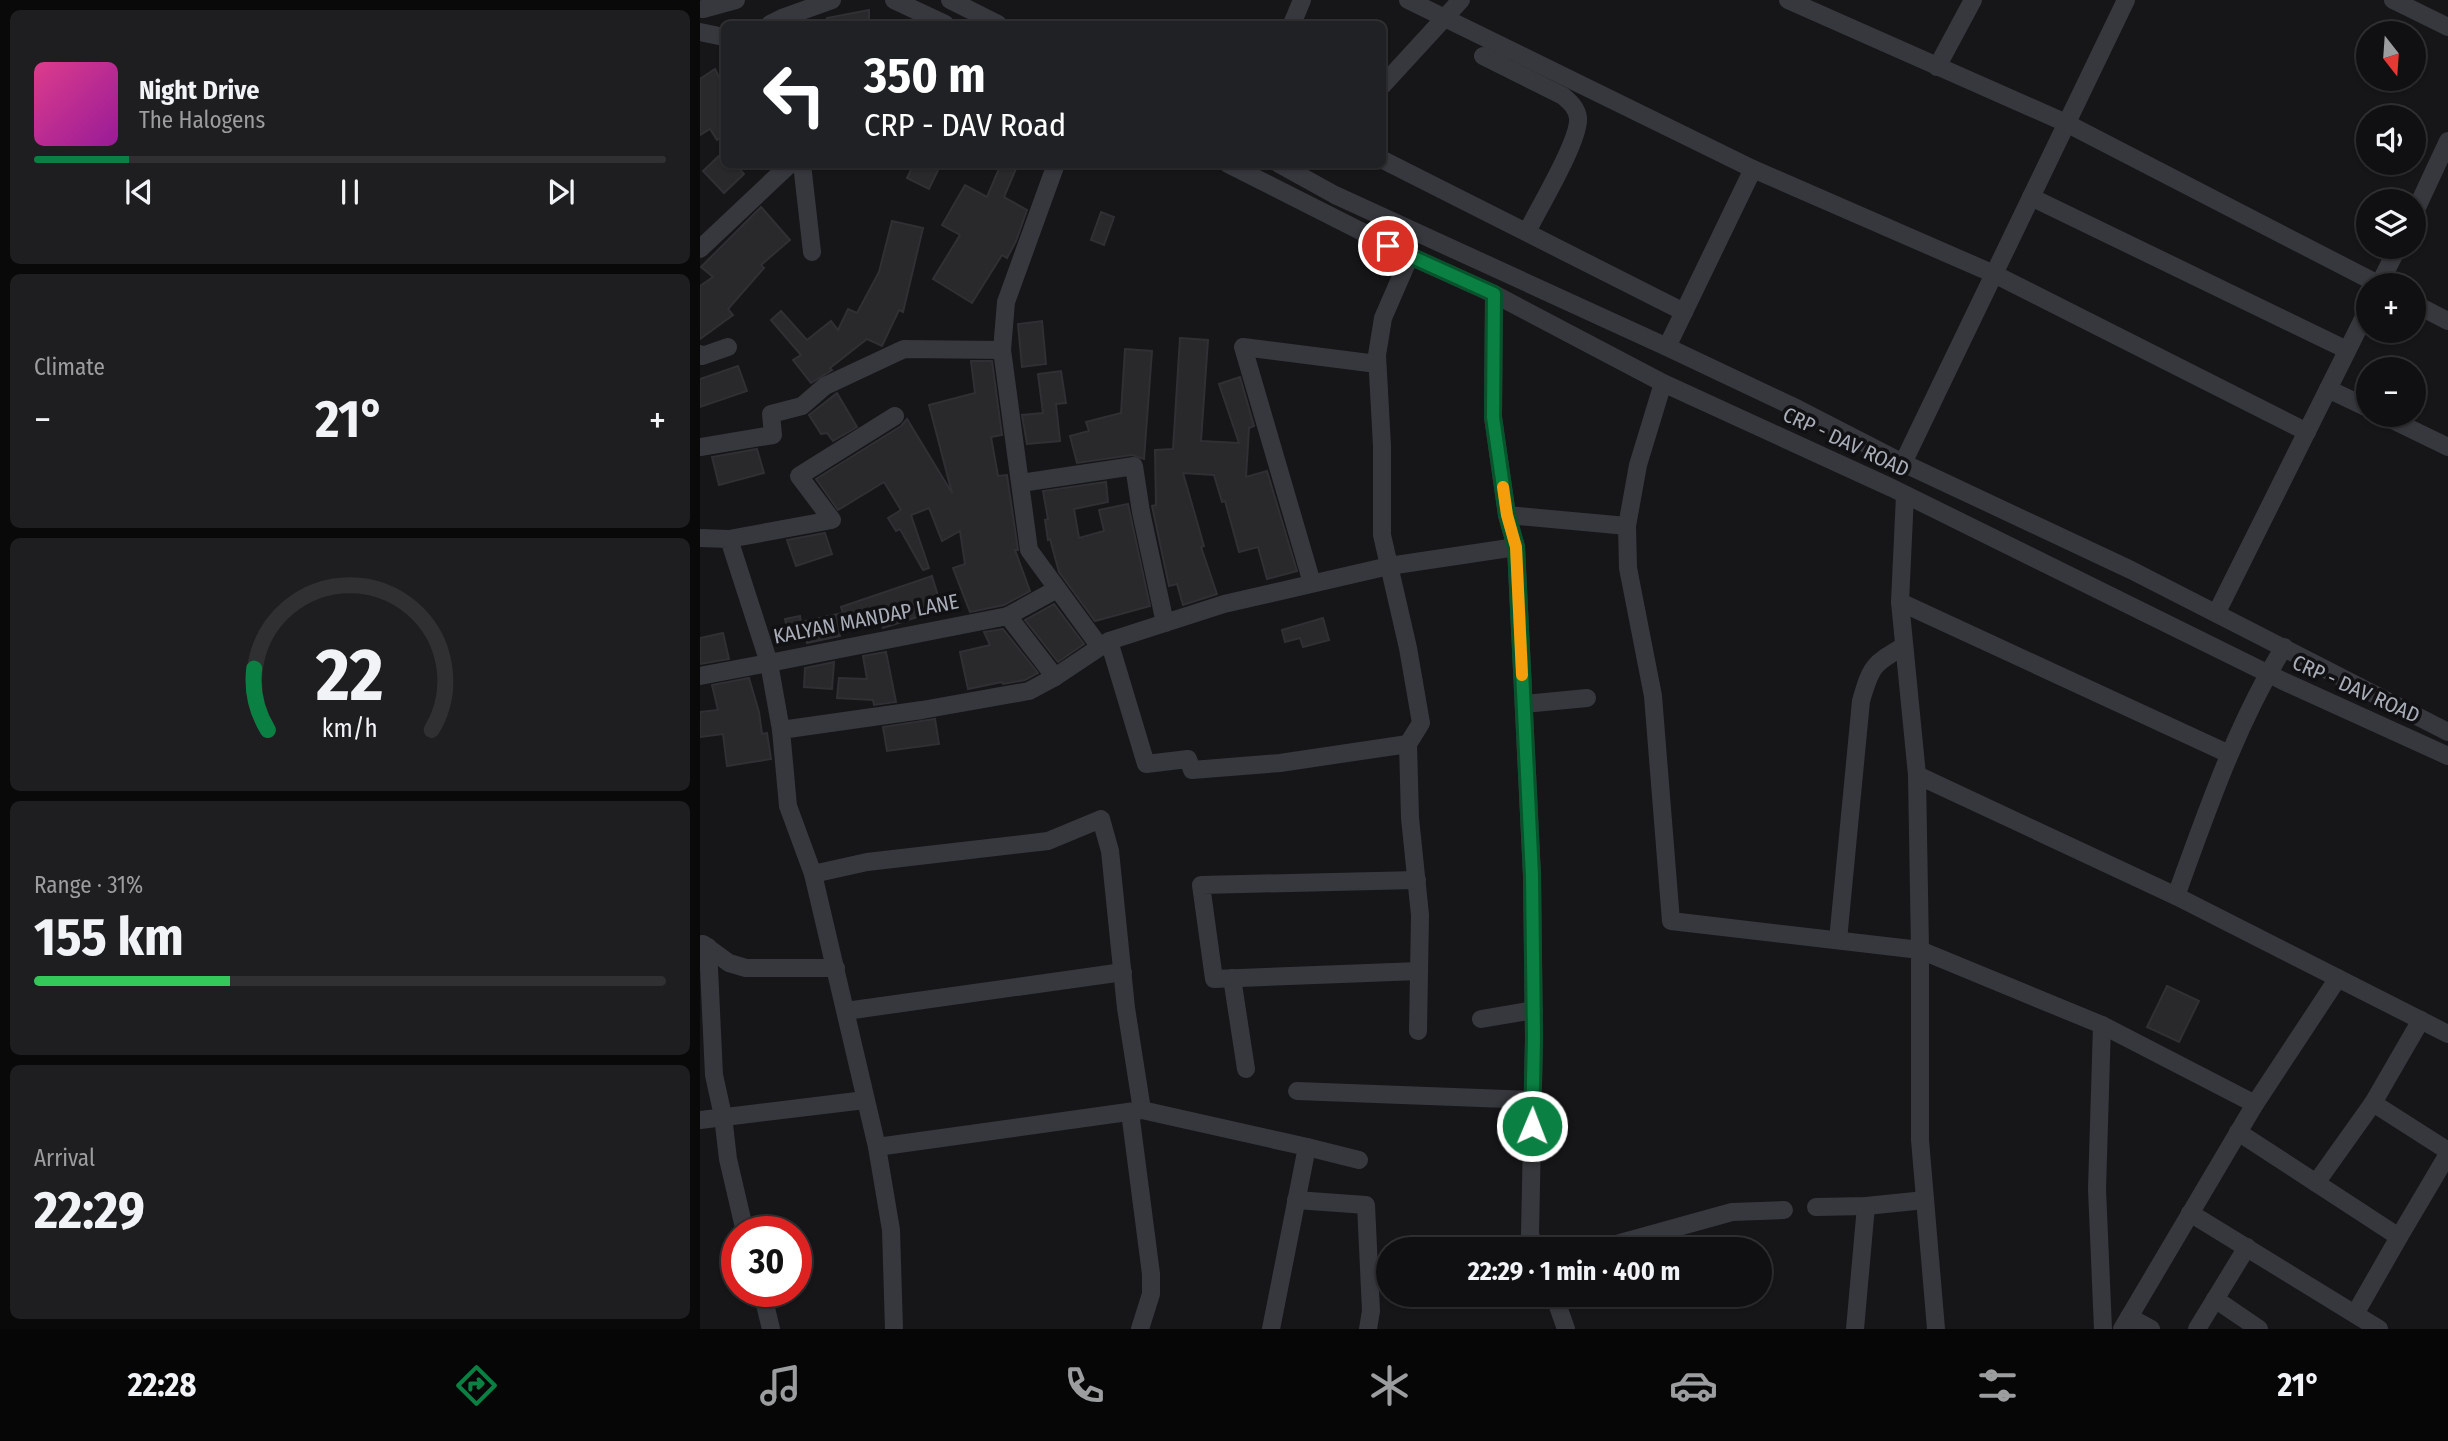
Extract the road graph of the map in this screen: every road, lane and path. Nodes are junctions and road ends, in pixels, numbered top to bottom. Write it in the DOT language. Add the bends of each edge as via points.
graph roads {
  1 [pos="736,0"];
  2 [pos="832,0"];
  3 [pos="894,0"];
  4 [pos="950,0"];
  5 [pos="1302,0"];
  6 [pos="1408,0"];
  7 [pos="1461,0"];
  8 [pos="1788,0"];
  9 [pos="1973,0"];
  10 [pos="2126,0"];
  11 [pos="2393,0"];
  12 [pos="705,7"];
  13 [pos="1444,18"];
  14 [pos="776,21"];
  15 [pos="939,21"];
  16 [pos="992,21"];
  17 [pos="1293,21"];
  18 [pos="2448,27"];
  19 [pos="700,32"];
  20 [pos="721,36"];
  21 [pos="1483,56"];
  22 [pos="1937,67"];
  23 [pos="1386,82"];
  24 [pos="2066,123"];
  25 [pos="2448,141"];
  26 [pos="1386,162"];
  27 [pos="786,168"];
  28 [pos="802,168"];
  29 [pos="1055,168"];
  30 [pos="1236,168"];
  31 [pos="1753,169"];
  32 [pos="1306,170"];
  33 [pos="2426,189"];
  34 [pos="2031,197"];
  35 [pos="1527,232"];
  36 [pos="700,248"];
  37 [pos="812,252"];
  38 [pos="1410,256"];
  39 [pos="2356,273"];
  40 [pos="1994,274"];
  41 [pos="1494,294"];
  42 [pos="2426,310"];
  43 [pos="1684,312"];
  44 [pos="2448,321"];
  45 [pos="2356,332"];
  46 [pos="728,347"];
  47 [pos="1667,347"];
  48 [pos="1002,350"];
  49 [pos="2347,350"];
  50 [pos="700,354"];
  51 [pos="1377,364"];
  52 [pos="1663,383"];
  53 [pos="2328,389"];
  54 [pos="1774,398"];
  55 [pos="2356,402"];
  56 [pos="895,416"];
  57 [pos="1758,427"];
  58 [pos="2407,427"];
  59 [pos="2307,432"];
  60 [pos="700,447"];
  61 [pos="2448,447"];
  62 [pos="1903,463"];
  63 [pos="1021,483"];
  64 [pos="1905,495"];
  65 [pos="1507,515"];
  66 [pos="1627,526"];
  67 [pos="700,538"];
  68 [pos="729,539"];
  69 [pos="1516,547"];
  70 [pos="1389,566"];
  71 [pos="1312,583"];
  72 [pos="1057,589"];
  73 [pos="1900,602"];
  74 [pos="2217,612"];
  75 [pos="1008,616"];
  76 [pos="1165,623"];
  77 [pos="1104,644"];
  78 [pos="1904,646"];
  79 [pos="2284,647"];
  80 [pos="769,663"];
  81 [pos="2268,674"];
  82 [pos="700,676"];
  83 [pos="1055,677"];
  84 [pos="1587,698"];
  85 [pos="1524,704"];
  86 [pos="781,730"];
  87 [pos="2448,732"];
  88 [pos="1408,744"];
  89 [pos="2229,754"];
  90 [pos="2448,756"];
  91 [pos="1917,775"];
  92 [pos="813,874"];
  93 [pos="1417,880"];
  94 [pos="2176,895"];
  95 [pos="1838,940"];
  96 [pos="704,944"];
  97 [pos="1920,950"];
  98 [pos="836,968"];
  99 [pos="1419,971"];
  100 [pos="1123,972"];
  101 [pos="1233,978"];
  102 [pos="2338,978"];
  103 [pos="1534,1010"];
  104 [pos="846,1012"];
  105 [pos="1481,1019"];
  106 [pos="2421,1020"];
  107 [pos="2102,1025"];
  108 [pos="1418,1031"];
  109 [pos="2448,1034"];
  110 [pos="1246,1069"];
  111 [pos="1297,1091"];
  112 [pos="865,1100"];
  113 [pos="1532,1100"];
  114 [pos="2372,1103"];
  115 [pos="2255,1104"];
  116 [pos="1136,1111"];
  117 [pos="723,1116"];
  118 [pos="700,1120"];
  119 [pos="2238,1132"];
  120 [pos="877,1147"];
  121 [pos="1307,1147"];
  122 [pos="2448,1153"];
  123 [pos="1359,1160"];
  124 [pos="2316,1183"];
  125 [pos="1296,1200"];
  126 [pos="1925,1200"];
  127 [pos="1867,1206"];
  128 [pos="1816,1207"];
  129 [pos="1784,1210"];
  130 [pos="2190,1213"];
  131 [pos="740,1216"];
  132 [pos="1531,1237"];
  133 [pos="1642,1237"];
  134 [pos="2399,1237"];
  135 [pos="2247,1247"];
  136 [pos="2215,1299"];
  137 [pos="766,1307"];
  138 [pos="1558,1307"];
  139 [pos="2355,1314"];
  140 [pos="2125,1323"];
  141 [pos="771,1329"];
  142 [pos="894,1329"];
  143 [pos="1140,1329"];
  144 [pos="1271,1329"];
  145 [pos="1368,1329"];
  146 [pos="1566,1329"];
  147 [pos="1855,1329"];
  148 [pos="1936,1329"];
  149 [pos="2103,1329"];
  150 [pos="2151,1329"];
  151 [pos="2197,1329"];
  152 [pos="2259,1329"];
  153 [pos="2379,1329"];
  1 -- 12 [label="street"];
  2 -- 14 [label="street"];
  3 -- 15 [label="street"];
  4 -- 16 [label="street"];
  5 -- 17 [label="street"];
  6 -- 13 [label="street"];
  7 -- 13 [label="street"];
  8 -- 22 [label="street"];
  9 -- 22 [label="street"];
  10 -- 24 [label="street"];
  11 -- 18 [label="street"];
  13 -- 23 [label="street"];
  13 -- 31 [label="street"];
  19 -- 20 [label="street"];
  21 -- 35 [label="street" via="1563,96 1578,115 1575,136"];
  22 -- 24 [label="street"];
  24 -- 34 [label="street"];
  24 -- 39 [label="street"];
  25 -- 33 [label="street"];
  26 -- 35 [label="street"];
  27 -- 36 [label="street"];
  28 -- 37 [label="street"];
  29 -- 48 [label="street" via="1006,302"];
  30 -- 38 [label="street, CRP - DAV ROAD"];
  31 -- 40 [label="street"];
  31 -- 43 [label="street"];
  32 -- 47 [label="street, CRP - DAV ROAD" via="1335,195"];
  34 -- 40 [label="street"];
  34 -- 49 [label="street"];
  35 -- 43 [label="street"];
  38 -- 41 [label="street, CRP - DAV ROAD"];
  38 -- 51 [label="street" via="1383,318"];
  40 -- 59 [label="street"];
  40 -- 62 [label="street"];
  41 -- 52 [label="street, CRP - DAV ROAD"];
  41 -- 65 [label="street" via="1493,417"];
  42 -- 44 [label="street"];
  43 -- 47 [label="street"];
  45 -- 49 [label="street"];
  46 -- 50 [label="street"];
  47 -- 54 [label="street, CRP - DAV ROAD"];
  48 -- 60 [label="street" via="904,349 825,386 802,406 771,414 773,435"];
  48 -- 63 [label="street"];
  49 -- 53 [label="street"];
  51 -- 70 [label="street" via="1382,536"];
  51 -- 71 [label="street" via="1243,347"];
  52 -- 57 [label="street, CRP - DAV ROAD"];
  52 -- 66 [label="street" via="1638,465"];
  53 -- 55 [label="street"];
  53 -- 59 [label="street"];
  54 -- 57 [label="street"];
  54 -- 62 [label="street, CRP - DAV ROAD"];
  56 -- 68 [label="street" via="799,475 832,520"];
  57 -- 64 [label="street, CRP - DAV ROAD"];
  58 -- 61 [label="street"];
  59 -- 74 [label="street"];
  62 -- 74 [label="street, CRP - DAV ROAD"];
  63 -- 72 [label="street" via="1029,550"];
  63 -- 76 [label="street" via="1134,466"];
  64 -- 73 [label="street"];
  64 -- 81 [label="street, CRP - DAV ROAD"];
  65 -- 66 [label="street"];
  65 -- 69 [label="street"];
  66 -- 95 [label="street" via="1628,568 1653,696 1671,921"];
  67 -- 68 [label="street"];
  68 -- 80 [label="street, KALYAN MANDAP LANE"];
  69 -- 70 [label="street"];
  69 -- 85 [label="street"];
  70 -- 71 [label="street"];
  70 -- 88 [label="street" via="1421,723"];
  71 -- 76 [label="street"];
  72 -- 75 [label="street, KALYAN MANDAP LANE"];
  72 -- 77 [label="street"];
  73 -- 78 [label="street"];
  73 -- 89 [label="street"];
  74 -- 79 [label="street, CRP - DAV ROAD"];
  75 -- 80 [label="street, KALYAN MANDAP LANE"];
  75 -- 83 [label="street"];
  76 -- 77 [label="street"];
  77 -- 83 [label="street"];
  77 -- 88 [label="street" via="1146,764 1188,759 1192,770 1280,763"];
  78 -- 91 [label="street"];
  78 -- 95 [label="street" via="1880,660 1868,676 1861,701"];
  79 -- 81 [label="street"];
  79 -- 87 [label="street, CRP - DAV ROAD"];
  80 -- 82 [label="street"];
  80 -- 86 [label="street"];
  81 -- 89 [label="street"];
  81 -- 90 [label="street, CRP - DAV ROAD"];
  83 -- 86 [label="street" via="1028,691"];
  84 -- 85 [label="street"];
  85 -- 103 [label="street"];
  86 -- 92 [label="street" via="788,806"];
  88 -- 93 [label="street"];
  89 -- 94 [label="street"];
  91 -- 94 [label="street"];
  91 -- 97 [label="street"];
  92 -- 98 [label="street"];
  92 -- 100 [label="street" via="867,862 1048,841 1101,819 1110,851"];
  93 -- 99 [label="street"];
  93 -- 101 [label="street" via="1201,885 1214,979"];
  94 -- 102 [label="street"];
  95 -- 97 [label="street"];
  96 -- 98 [label="street" via="729,963 746,968"];
  96 -- 117 [label="street" via="714,1075"];
  97 -- 107 [label="street"];
  97 -- 126 [label="street" via="1920,1140"];
  98 -- 104 [label="street"];
  99 -- 101 [label="street"];
  99 -- 108 [label="street"];
  100 -- 104 [label="street"];
  100 -- 116 [label="street"];
  101 -- 110 [label="street"];
  102 -- 106 [label="street"];
  102 -- 115 [label="street"];
  103 -- 105 [label="street"];
  103 -- 113 [label="street"];
  104 -- 112 [label="street"];
  106 -- 109 [label="street"];
  106 -- 114 [label="street"];
  107 -- 115 [label="street"];
  107 -- 149 [label="street" via="2097,1189"];
  111 -- 113 [label="street"];
  112 -- 117 [label="street"];
  112 -- 120 [label="street"];
  113 -- 132 [label="street"];
  114 -- 122 [label="street"];
  114 -- 124 [label="street"];
  115 -- 119 [label="street"];
  116 -- 120 [label="street"];
  116 -- 121 [label="street"];
  116 -- 143 [label="street" via="1152,1273"];
  117 -- 118 [label="street"];
  117 -- 131 [label="street"];
  119 -- 124 [label="street"];
  119 -- 130 [label="street"];
  120 -- 142 [label="street" via="891,1230"];
  121 -- 123 [label="street"];
  121 -- 125 [label="street"];
  122 -- 134 [label="street"];
  124 -- 134 [label="street"];
  125 -- 144 [label="street"];
  125 -- 145 [label="street" via="1366,1205"];
  126 -- 127 [label="street"];
  126 -- 148 [label="street"];
  127 -- 128 [label="street"];
  127 -- 147 [label="street"];
  129 -- 133 [label="street" via="1732,1212"];
  130 -- 135 [label="street"];
  130 -- 140 [label="street"];
  134 -- 139 [label="street"];
  135 -- 136 [label="street"];
  135 -- 139 [label="street"];
  136 -- 151 [label="street"];
  136 -- 152 [label="street"];
  137 -- 141 [label="street"];
  138 -- 146 [label="street"];
  139 -- 153 [label="street"];
  140 -- 150 [label="street"];
}
